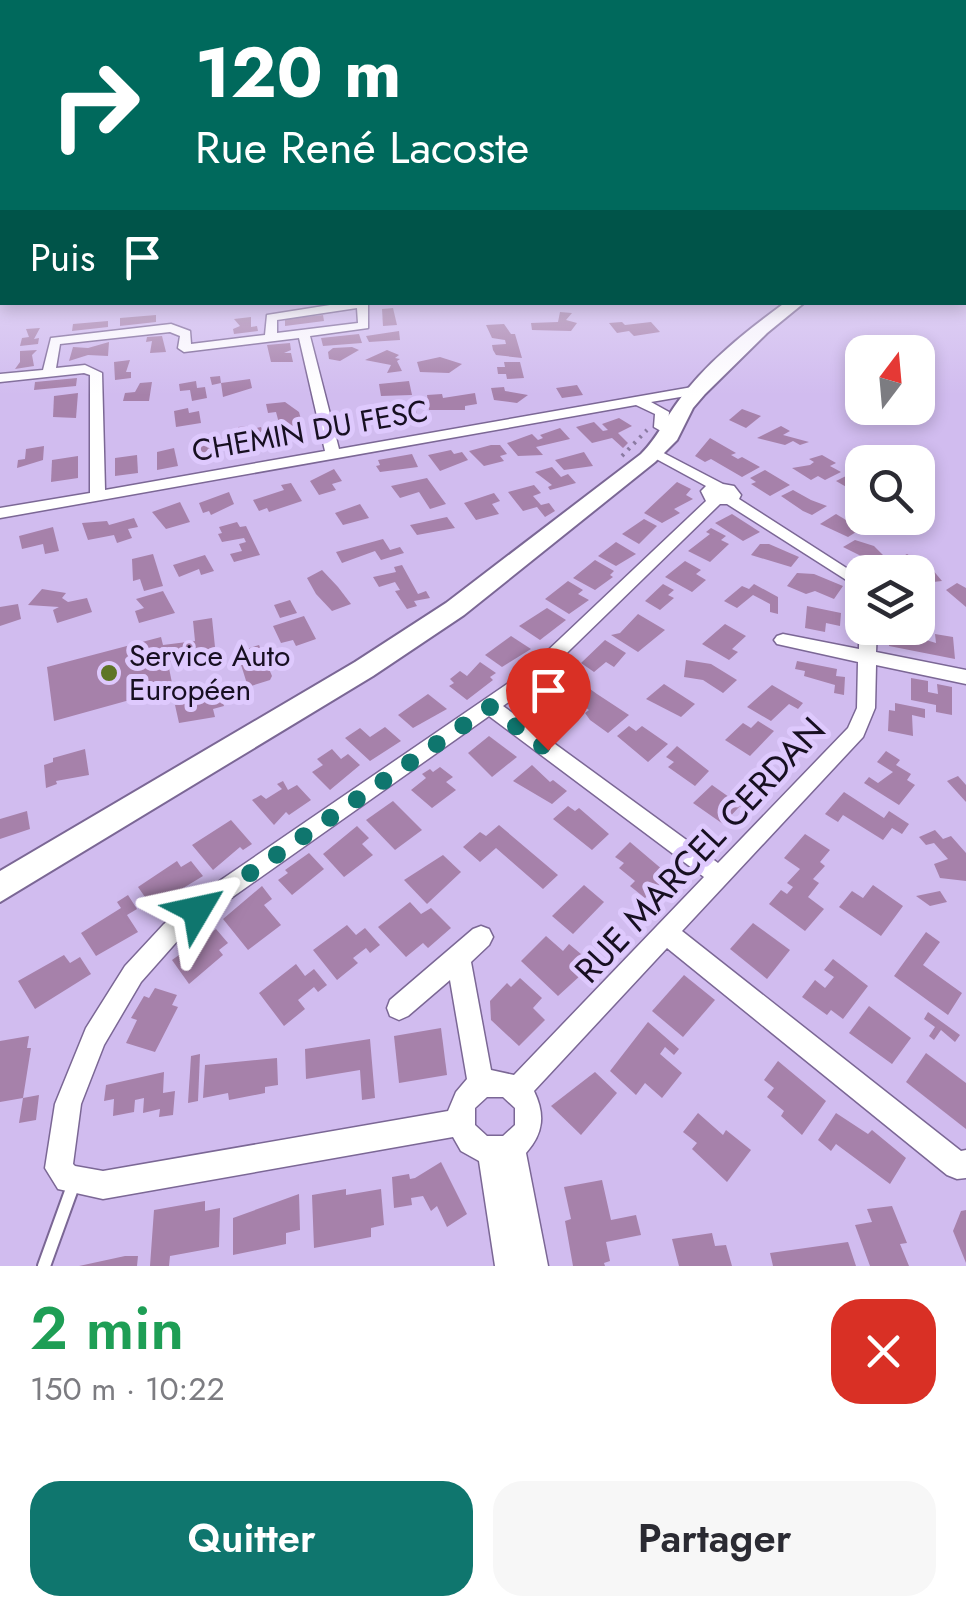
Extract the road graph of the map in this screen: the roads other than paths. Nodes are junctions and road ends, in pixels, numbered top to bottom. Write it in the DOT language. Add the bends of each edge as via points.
graph roads {
  1 [pos="354,305"];
  2 [pos="362,305"];
  3 [pos="793,305"];
  4 [pos="304,334"];
  5 [pos="270,338"];
  6 [pos="49,373"];
  7 [pos="0,378"];
  8 [pos="691,398"];
  9 [pos="630,403"];
  10 [pos="659,418"];
  11 [pos="646,454"];
  12 [pos="333,455"];
  13 [pos="718,494"];
  14 [pos="98,497"];
  15 [pos="0,513"];
  16 [pos="845,573"];
  17 [pos="783,640"];
  18 [pos="868,645"];
  19 [pos="868,656"];
  20 [pos="966,677"];
  21 [pos="490,707"];
  22 [pos="718,876"];
  23 [pos="0,888"];
  24 [pos="668,934"];
  25 [pos="481,937"];
  26 [pos="458,958"];
  27 [pos="400,1008"];
  28 [pos="481,1084"];
  29 [pos="517,1090"];
  30 [pos="462,1122"];
  31 [pos="501,1150"];
  32 [pos="966,1164"];
  33 [pos="75,1181"];
  34 [pos="44,1266"];
  35 [pos="510,1266"];
  36 [pos="532,1266"];
  1 -- 5 [label="street" via="270,316"];
  2 -- 4 [label="street" via="364,326"];
  3 -- 8 [label="main road"];
  4 -- 5 [label="street"];
  4 -- 12 [label="street"];
  5 -- 6 [label="street" via="184,348 186,334 171,328 54,341"];
  6 -- 7 [label="street"];
  6 -- 14 [label="street" via="96,373"];
  8 -- 9 [label="street, CHEMIN DU FESC"];
  8 -- 10 [label="main road"];
  8 -- 11 [label="main road" via="670,436"];
  9 -- 10 [label="street, CHEMIN DU FESC"];
  9 -- 12 [label="street, CHEMIN DU FESC"];
  10 -- 11 [label="main road"];
  11 -- 13 [label="street"];
  11 -- 23 [label="main road" via="479,591 394,650"];
  12 -- 14 [label="street, CHEMIN DU FESC"];
  13 -- 16 [label="street"];
  13 -- 21 [label="street" via="561,651"];
  14 -- 15 [label="street, CHEMIN DU FESC"];
  17 -- 19 [label="street"];
  18 -- 19 [label="street, RUE MARCEL CERDAN"];
  19 -- 20 [label="street"];
  19 -- 22 [label="street, RUE MARCEL CERDAN" via="866,708 856,732"];
  21 -- 22 [label="street"];
  21 -- 33 [label="street" via="226,889 153,951 114,1002 68,1104 59,1168"];
  22 -- 24 [label="street, RUE MARCEL CERDAN"];
  24 -- 29 [label="street, RUE MARCEL CERDAN"];
  24 -- 32 [label="street" via="957,1165"];
  25 -- 26 [label="street"];
  26 -- 27 [label="street"];
  26 -- 28 [label="street"];
  28 -- 29 [label="street" via="500,1082"];
  28 -- 30 [label="street" via="466,1100"];
  29 -- 31 [label="street" via="528,1121 520,1141"];
  30 -- 31 [label="street" via="478,1147"];
  30 -- 33 [label="street" via="103,1185"];
  31 -- 35 [label="street"];
  31 -- 36 [label="street"];
  33 -- 34 [label="lane"];
}
